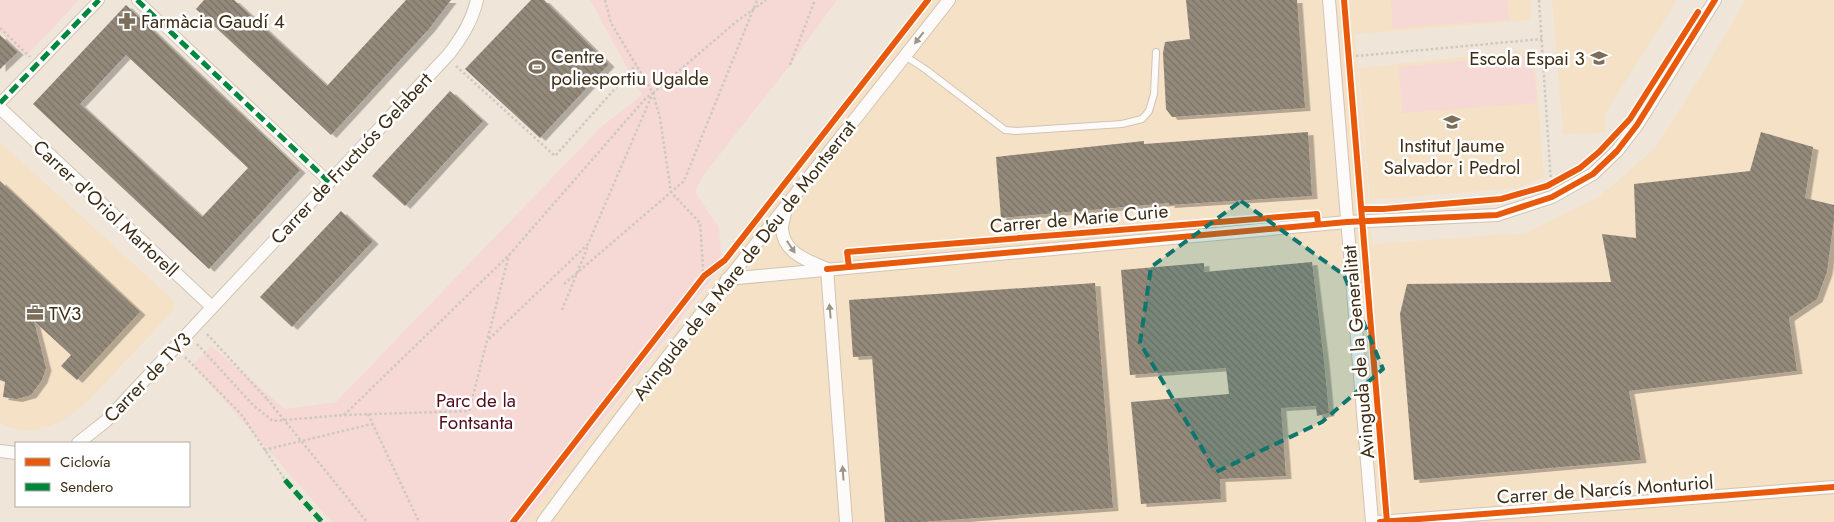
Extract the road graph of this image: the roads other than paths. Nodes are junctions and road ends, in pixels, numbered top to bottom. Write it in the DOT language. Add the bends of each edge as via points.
graph roads {
  1 [pos="99,0"];
  2 [pos="137,0"];
  3 [pos="477,0"];
  4 [pos="949,0"];
  5 [pos="1330,0"];
  6 [pos="1716,0"];
  7 [pos="1156,52"];
  8 [pos="905,56"];
  9 [pos="0,102"];
  10 [pos="0,108"];
  11 [pos="329,182"];
  12 [pos="787,206"];
  13 [pos="1347,222"];
  14 [pos="827,269"];
  15 [pos="727,279"];
  16 [pos="212,307"];
  17 [pos="79,442"];
  18 [pos="0,451"];
  19 [pos="15,453"];
  20 [pos="1834,486"];
  21 [pos="553,517"];
  22 [pos="543,522"];
  23 [pos="846,522"];
  24 [pos="1372,522"];
  25 [pos="1379,522"];
  1 -- 9 [label="street"];
  2 -- 11 [label="street"];
  3 -- 11 [label="street, Carrer de Fructuós Gelabert" via="469,23 449,54"];
  4 -- 8 [label="street, Avinguda de la Mare de Déu de Montserrat, one-way"];
  5 -- 13 [label="street, Avinguda de la Generalitat"];
  6 -- 13 [label="street, Carrer de Marie Curie" via="1637,125 1593,174 1550,189 1497,215"];
  7 -- 8 [label="lane" via="1154,94 1149,111 1142,119 1122,124 1016,132 1005,130"];
  8 -- 12 [label="street, Avinguda de la Mare de Déu de Montserrat"];
  10 -- 16 [label="street, Carrer d'Oriol Martorell"];
  11 -- 16 [label="street, Carrer de Fructuós Gelabert"];
  12 -- 14 [label="street, Carrer de Marie Curie, one-way" via="782,228 788,246 797,256"];
  12 -- 15 [label="street, Avinguda de la Mare de Déu de Montserrat"];
  13 -- 14 [label="street, Carrer de Marie Curie"];
  13 -- 24 [label="street, Avinguda de la Generalitat"];
  14 -- 15 [label="street, Carrer de Marie Curie"];
  23 -- 14 [label="street, one-way"];
  15 -- 21 [label="street, Avinguda de la Mare de Déu de Montserrat" via="615,423"];
  16 -- 17 [label="street, Carrer de TV3" via="106,421"];
  18 -- 19 [label="street"];
  20 -- 25 [label="street, Carrer de Narcís Monturiol"];
  21 -- 22 [label="street, Avinguda de la Mare de Déu de Montserrat"];
}
